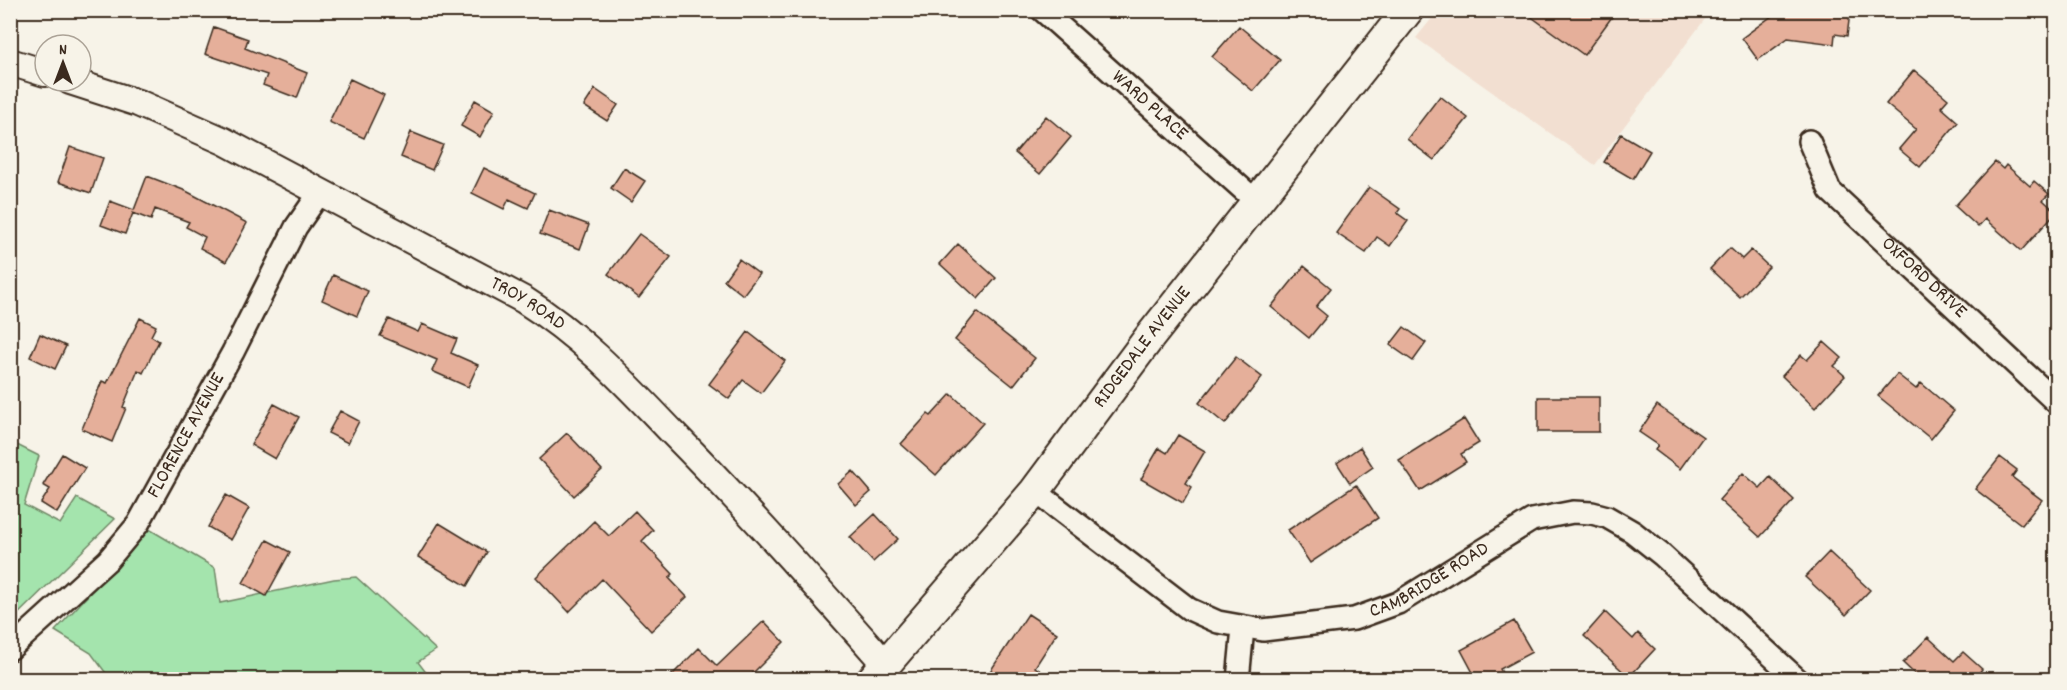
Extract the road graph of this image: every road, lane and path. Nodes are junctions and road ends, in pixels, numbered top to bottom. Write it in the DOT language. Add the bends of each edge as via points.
graph roads {
  1 [pos="1042,10"];
  2 [pos="1408,10"];
  3 [pos="10,62"];
  4 [pos="33,69"];
  5 [pos="93,88"];
  6 [pos="1809,141"];
  7 [pos="321,191"];
  8 [pos="1257,202"];
  9 [pos="2056,402"];
  10 [pos="1035,491"];
  11 [pos="1243,628"];
  12 [pos="10,649"];
  13 [pos="879,672"];
  14 [pos="1238,680"];
  15 [pos="1798,680"];
  1 -- 8 [label="street, WARD PLACE"];
  2 -- 8 [label="main road, RIDGEDALE AVENUE"];
  3 -- 4 [label="street"];
  5 -- 7 [label="street, TROY ROAD" via="138,103 224,141"];
  6 -- 9 [label="street, OXFORD DRIVE" via="1830,191"];
  7 -- 12 [label="street, FLORENCE AVENUE" via="296,227 233,352 138,524 108,560"];
  7 -- 13 [label="street, TROY ROAD" via="524,300 591,349 743,504"];
  8 -- 10 [label="main road, RIDGEDALE AVENUE"];
  10 -- 11 [label="street, CAMBRIDGE ROAD" via="1190,609"];
  10 -- 13 [label="main road, RIDGEDALE AVENUE"];
  11 -- 14 [label="street"];
  11 -- 15 [label="street, CAMBRIDGE ROAD" via="1354,620 1398,603 1532,520 1573,512 1592,513 1633,532 1662,555"];
}
